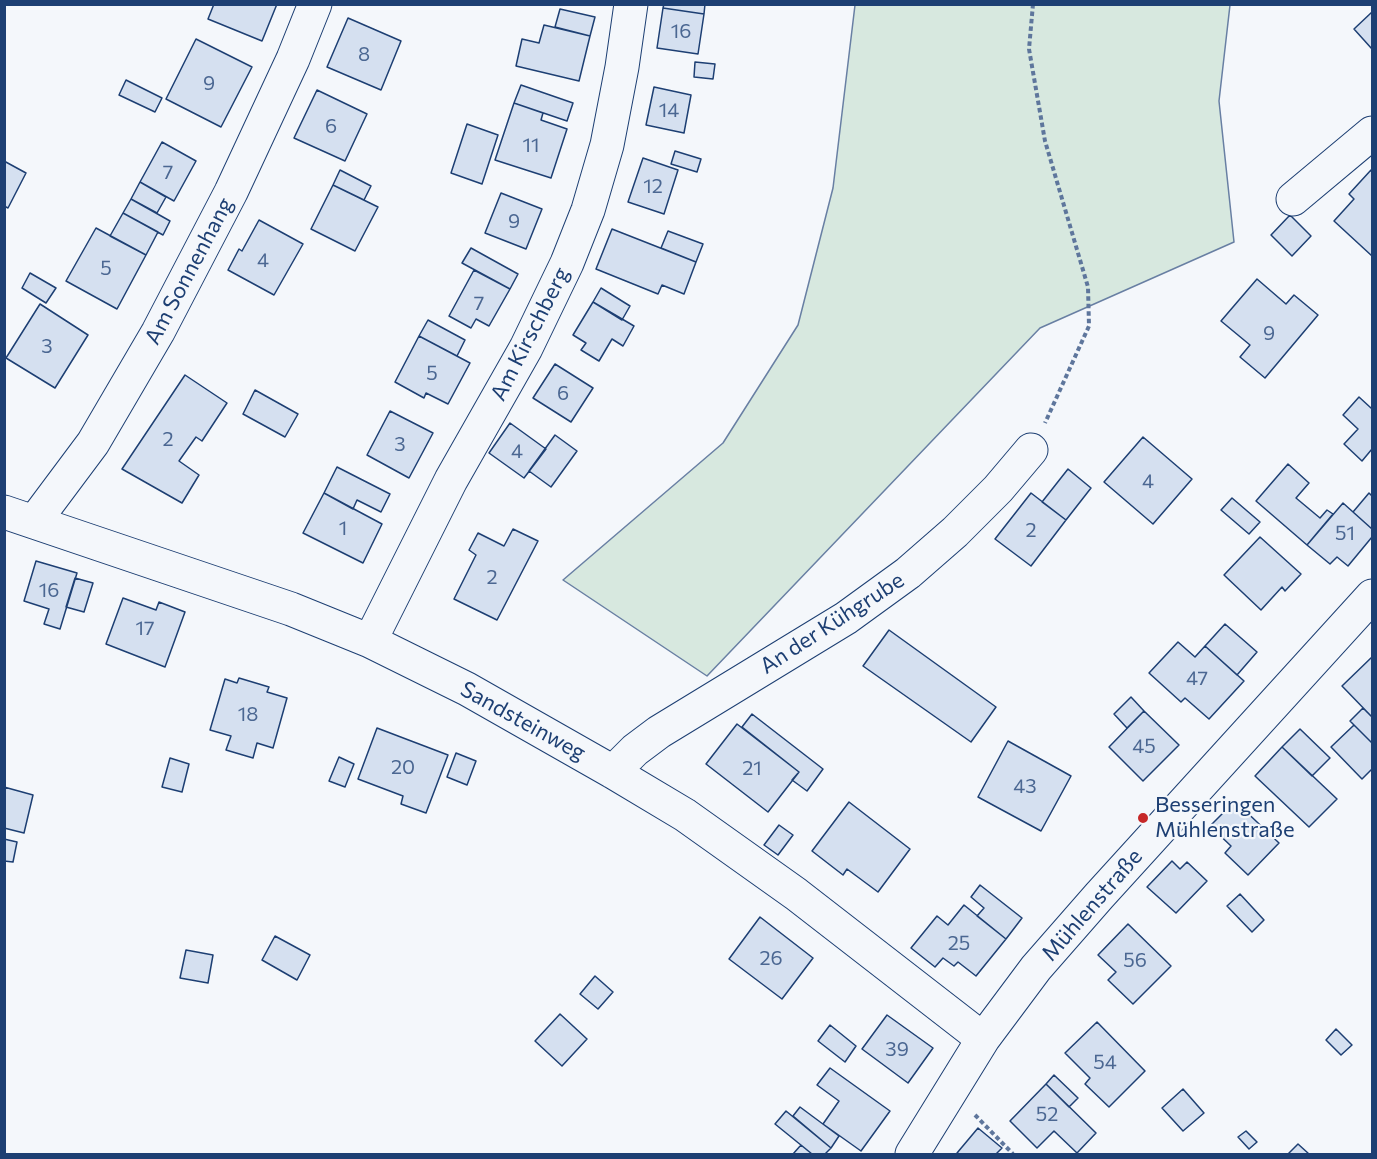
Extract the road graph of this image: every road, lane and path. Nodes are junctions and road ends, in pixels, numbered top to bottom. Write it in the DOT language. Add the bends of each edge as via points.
graph roads {
  1 [pos="315,4"];
  2 [pos="631,4"];
  3 [pos="1034,4"];
  4 [pos="1372,133"];
  5 [pos="1293,200"];
  6 [pos="1031,450"];
  7 [pos="19,517"];
  8 [pos="1372,596"];
  9 [pos="370,641"];
  10 [pos="613,772"];
  11 [pos="983,1039"];
  12 [pos="951,1091"];
  13 [pos="912,1155"];
  14 [pos="1013,1155"];
  1 -- 7 [label="street, Am Sonnenhang" via="231,192 158,332 93,443"];
  2 -- 9 [label="street, Am Kirschberg" via="607,145 567,263"];
  3 -- 6 [label="path" via="1030,61 1045,141 1088,287 1089,326"];
  4 -- 5 [label="street"];
  6 -- 10 [label="street, An der Kühgrube" via="970,518 908,573 846,618 659,732"];
  7 -- 9 [label="street, Sandsteinweg" via="291,609"];
  8 -- 11 [label="street, Mühlenstraße" via="1099,896 1036,968"];
  9 -- 10 [label="street, Sandsteinweg" via="467,689"];
  10 -- 11 [label="street, Sandsteinweg" via="685,815 796,894"];
  11 -- 12 [label="street, Mühlenstraße"];
  12 -- 13 [label="street, Mühlenstraße"];
  12 -- 14 [label="path"];
}
